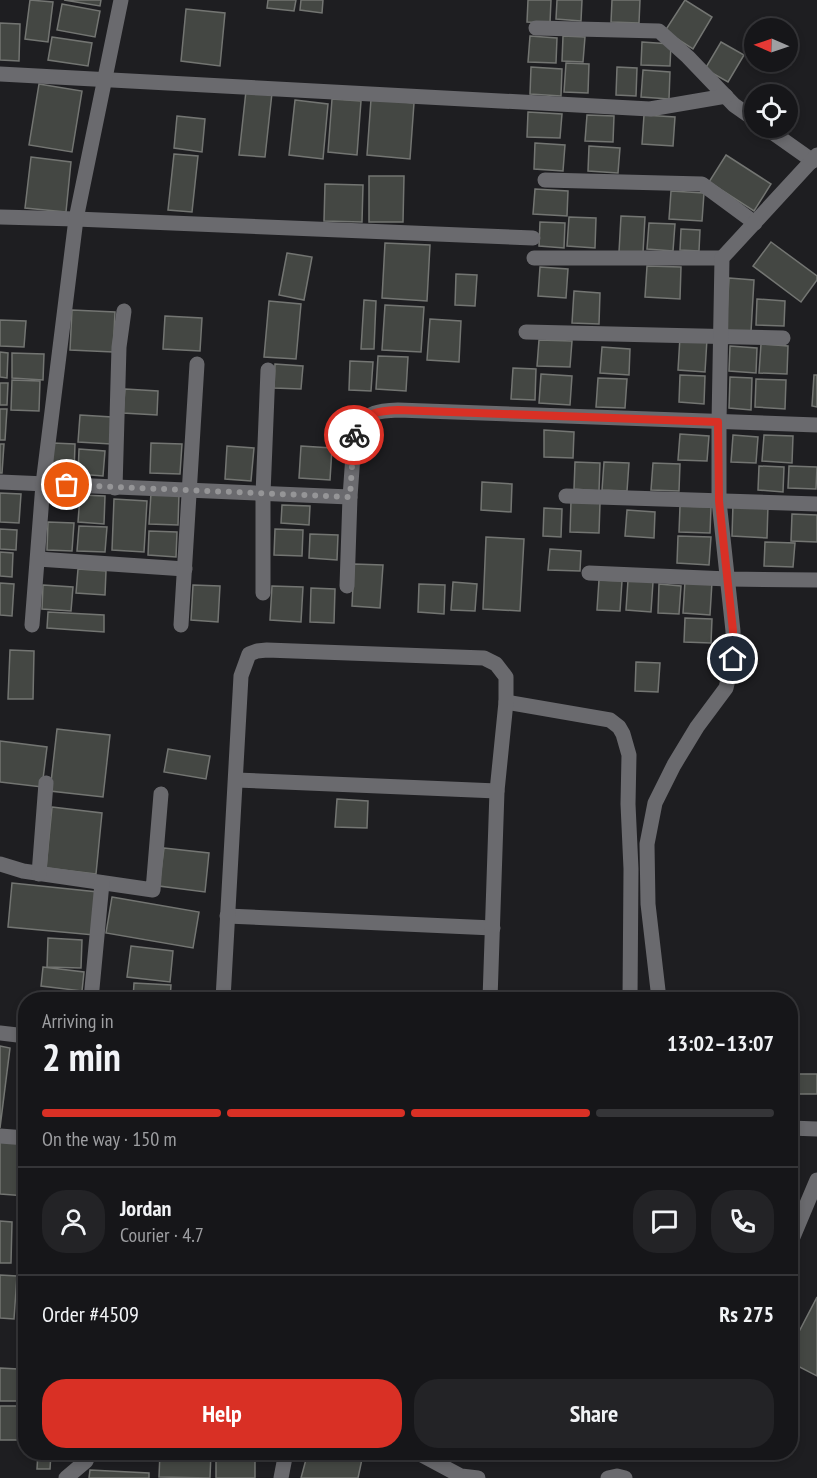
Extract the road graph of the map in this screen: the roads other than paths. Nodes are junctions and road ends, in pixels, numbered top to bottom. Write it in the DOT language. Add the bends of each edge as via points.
graph roads {
  1 [pos="121,0"];
  2 [pos="536,28"];
  3 [pos="0,74"];
  4 [pos="105,79"];
  5 [pos="726,96"];
  6 [pos="744,112"];
  7 [pos="782,138"];
  8 [pos="815,158"];
  9 [pos="545,180"];
  10 [pos="0,217"];
  11 [pos="76,219"];
  12 [pos="755,223"];
  13 [pos="534,238"];
  14 [pos="534,258"];
  15 [pos="722,258"];
  16 [pos="124,311"];
  17 [pos="526,332"];
  18 [pos="720,336"];
  19 [pos="783,338"];
  20 [pos="197,364"];
  21 [pos="268,370"];
  22 [pos="718,422"];
  23 [pos="817,425"];
  24 [pos="0,482"];
  25 [pos="43,484"];
  26 [pos="115,488"];
  27 [pos="189,490"];
  28 [pos="263,494"];
  29 [pos="566,496"];
  30 [pos="350,497"];
  31 [pos="719,501"];
  32 [pos="817,504"];
  33 [pos="38,559"];
  34 [pos="185,569"];
  35 [pos="589,573"];
  36 [pos="728,579"];
  37 [pos="817,580"];
  38 [pos="347,586"];
  39 [pos="262,593"];
  40 [pos="32,625"];
  41 [pos="181,625"];
  42 [pos="506,702"];
  43 [pos="236,780"];
  44 [pos="46,783"];
  45 [pos="497,791"];
  46 [pos="161,794"];
  47 [pos="0,864"];
  48 [pos="39,874"];
  49 [pos="102,883"];
  50 [pos="227,916"];
  51 [pos="493,928"];
  52 [pos="92,992"];
  53 [pos="223,992"];
  54 [pos="490,992"];
  55 [pos="630,992"];
  56 [pos="658,992"];
  57 [pos="0,1033"];
  58 [pos="18,1035"];
  59 [pos="798,1128"];
  60 [pos="817,1129"];
  61 [pos="0,1136"];
  62 [pos="18,1137"];
  63 [pos="817,1180"];
  64 [pos="798,1225"];
  65 [pos="86,1460"];
  66 [pos="285,1460"];
  67 [pos="431,1460"];
  68 [pos="66,1478"];
  69 [pos="282,1478"];
  70 [pos="478,1478"];
  71 [pos="608,1478"];
  72 [pos="625,1478"];
  1 -- 4 [label="street"];
  2 -- 5 [label="street" via="658,31"];
  3 -- 4 [label="street"];
  4 -- 5 [label="street" via="650,109"];
  4 -- 11 [label="street"];
  5 -- 6 [label="street"];
  7 -- 8 [label="street"];
  8 -- 12 [label="street"];
  9 -- 12 [label="street" via="702,184"];
  10 -- 11 [label="street"];
  11 -- 13 [label="street"];
  11 -- 25 [label="street"];
  12 -- 15 [label="street"];
  14 -- 15 [label="street"];
  15 -- 18 [label="street"];
  16 -- 26 [label="street" via="119,347"];
  17 -- 18 [label="street"];
  18 -- 19 [label="street"];
  18 -- 22 [label="street"];
  20 -- 27 [label="street"];
  21 -- 28 [label="street"];
  22 -- 23 [label="street"];
  22 -- 30 [label="street" via="379,411 355,427"];
  22 -- 31 [label="street"];
  24 -- 25 [label="street"];
  25 -- 26 [label="street"];
  25 -- 33 [label="street"];
  26 -- 27 [label="street"];
  27 -- 28 [label="street"];
  27 -- 34 [label="street"];
  28 -- 30 [label="street"];
  28 -- 39 [label="street"];
  29 -- 31 [label="street"];
  30 -- 38 [label="street"];
  31 -- 32 [label="street"];
  31 -- 36 [label="street"];
  33 -- 34 [label="street"];
  33 -- 40 [label="street"];
  34 -- 41 [label="street"];
  35 -- 36 [label="street"];
  36 -- 37 [label="street"];
  36 -- 56 [label="street" via="733,659 726,688 669,774 655,803 647,844 648,904"];
  42 -- 43 [label="street" via="506,677 496,664 484,658 257,651 249,654 241,676"];
  42 -- 45 [label="street"];
  42 -- 55 [label="street" via="610,720 623,734 629,755"];
  43 -- 45 [label="street"];
  43 -- 50 [label="street"];
  44 -- 48 [label="street"];
  45 -- 51 [label="street"];
  46 -- 49 [label="street" via="153,890"];
  47 -- 48 [label="street"];
  48 -- 49 [label="street"];
  49 -- 52 [label="street"];
  50 -- 51 [label="street"];
  50 -- 53 [label="street"];
  51 -- 54 [label="street"];
  57 -- 58 [label="street"];
  59 -- 60 [label="street"];
  61 -- 62 [label="street"];
  63 -- 64 [label="street"];
  65 -- 68 [label="street"];
  66 -- 69 [label="street"];
  67 -- 70 [label="street" via="461,1476"];
  71 -- 72 [label="street"];
}
